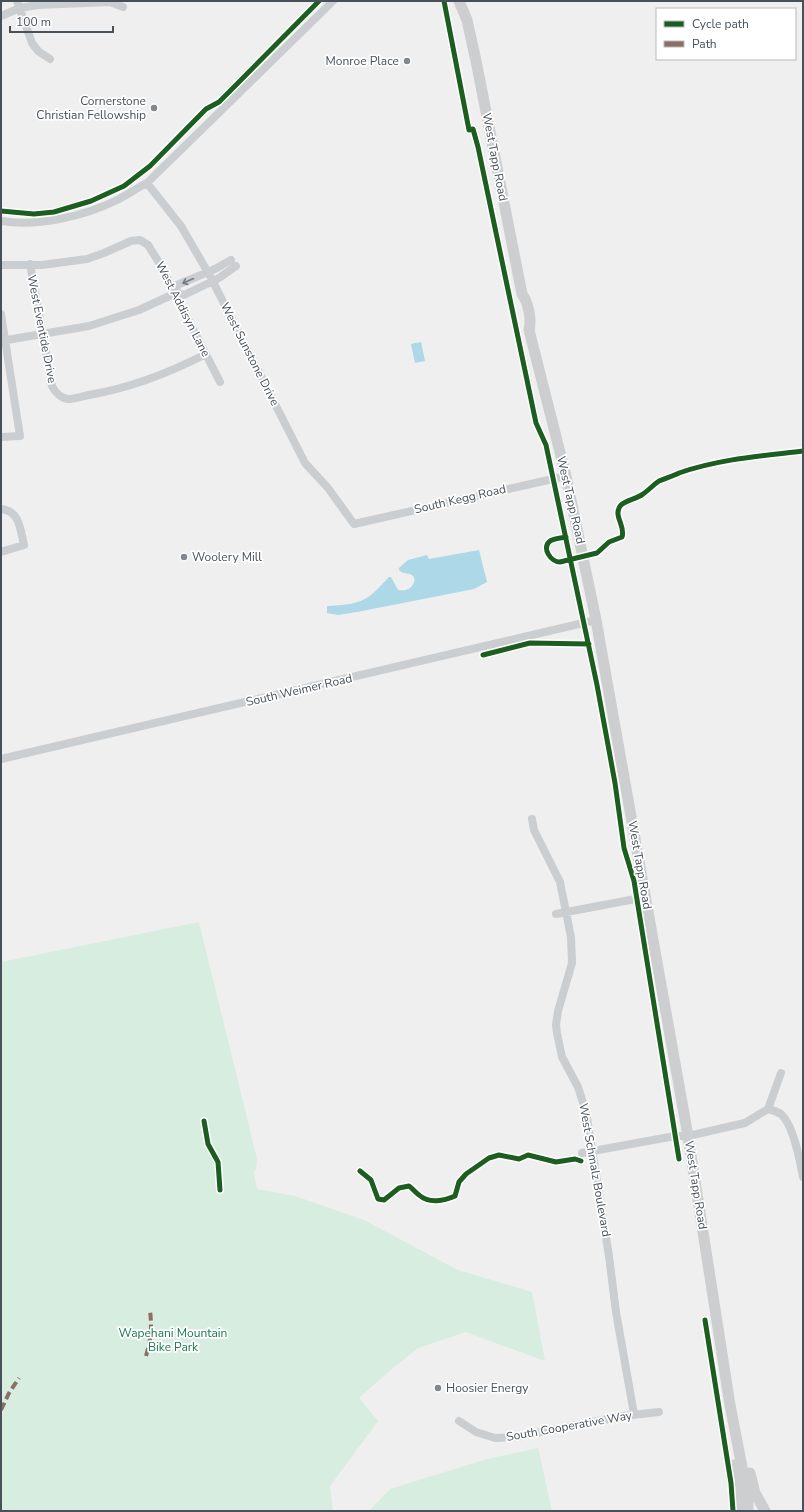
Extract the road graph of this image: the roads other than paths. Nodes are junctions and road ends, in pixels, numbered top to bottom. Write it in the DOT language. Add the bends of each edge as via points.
graph roads {
  1 [pos="333,1"];
  2 [pos="459,1"];
  3 [pos="466,1"];
  4 [pos="18,4"];
  5 [pos="123,7"];
  6 [pos="1,16"];
  7 [pos="467,20"];
  8 [pos="50,59"];
  9 [pos="147,183"];
  10 [pos="1,220"];
  11 [pos="231,260"];
  12 [pos="30,264"];
  13 [pos="1,265"];
  14 [pos="236,266"];
  15 [pos="208,272"];
  16 [pos="212,280"];
  17 [pos="176,293"];
  18 [pos="1,314"];
  19 [pos="44,334"];
  20 [pos="3,341"];
  21 [pos="206,354"];
  22 [pos="220,382"];
  23 [pos="1,437"];
  24 [pos="566,476"];
  25 [pos="1,509"];
  26 [pos="354,524"];
  27 [pos="1,552"];
  28 [pos="596,620"];
  29 [pos="1,759"];
  30 [pos="532,819"];
  31 [pos="646,897"];
  32 [pos="566,912"];
  33 [pos="556,914"];
  34 [pos="781,1073"];
  35 [pos="768,1109"];
  36 [pos="688,1136"];
  37 [pos="592,1152"];
  38 [pos="582,1153"];
  39 [pos="803,1177"];
  40 [pos="730,1405"];
  41 [pos="659,1412"];
  42 [pos="634,1414"];
  43 [pos="459,1421"];
  44 [pos="739,1511"];
  45 [pos="748,1511"];
  46 [pos="765,1511"];
  1 -- 9 [label="street"];
  2 -- 7 [label="main road, West Tapp Road"];
  3 -- 7 [label="main road, West Tapp Road"];
  4 -- 5 [label="street" via="110,2"];
  4 -- 6 [label="street"];
  4 -- 8 [label="street" via="34,47"];
  7 -- 24 [label="main road, West Tapp Road" via="522,294 520,300 524,322 529,330"];
  9 -- 10 [label="street" via="117,200 84,213 35,222"];
  9 -- 15 [label="street, West Sunstone Drive" via="181,226"];
  11 -- 15 [label="street"];
  12 -- 13 [label="street"];
  12 -- 17 [label="street, West Addisyn Lane" via="42,265 87,259 131,241 140,240 148,245"];
  12 -- 19 [label="street, West Eventide Drive"];
  14 -- 16 [label="street"];
  15 -- 16 [label="street, West Sunstone Drive"];
  15 -- 17 [label="street, one-way" via="177,285"];
  16 -- 17 [label="street" via="184,295"];
  16 -- 26 [label="street, West Sunstone Drive" via="306,463 331,491"];
  17 -- 19 [label="street" via="139,310 89,326"];
  17 -- 21 [label="street, West Addisyn Lane"];
  18 -- 20 [label="street"];
  19 -- 20 [label="street"];
  19 -- 21 [label="street, West Eventide Drive" via="52,386 56,393 70,399 117,389 155,377"];
  20 -- 23 [label="street" via="20,436"];
  21 -- 22 [label="street, West Addisyn Lane"];
  24 -- 26 [label="street, South Kegg Road"];
  24 -- 28 [label="main road, West Tapp Road"];
  25 -- 27 [label="street" via="13,512 24,545"];
  28 -- 29 [label="street, South Weimer Road"];
  28 -- 31 [label="main road, West Tapp Road"];
  30 -- 32 [label="street, West Schmalz Boulevard" via="534,830 560,882"];
  31 -- 32 [label="street"];
  31 -- 36 [label="main road, West Tapp Road"];
  32 -- 33 [label="street"];
  32 -- 37 [label="street, West Schmalz Boulevard" via="571,937 572,963 556,1025 562,1057 585,1103"];
  34 -- 35 [label="street"];
  35 -- 36 [label="street" via="745,1123"];
  35 -- 39 [label="street" via="782,1115 790,1127"];
  36 -- 37 [label="street" via="675,1136"];
  36 -- 40 [label="main road, West Tapp Road"];
  37 -- 38 [label="street"];
  37 -- 42 [label="street, West Schmalz Boulevard"];
  40 -- 44 [label="main road" via="732,1454 740,1498"];
  40 -- 45 [label="main road, West Tapp Road" via="748,1498"];
  40 -- 46 [label="main road, West Tapp Road" via="756,1493"];
  41 -- 42 [label="street, South Cooperative Way"];
  42 -- 43 [label="street, South Cooperative Way" via="516,1437 495,1438 476,1432"];
}
